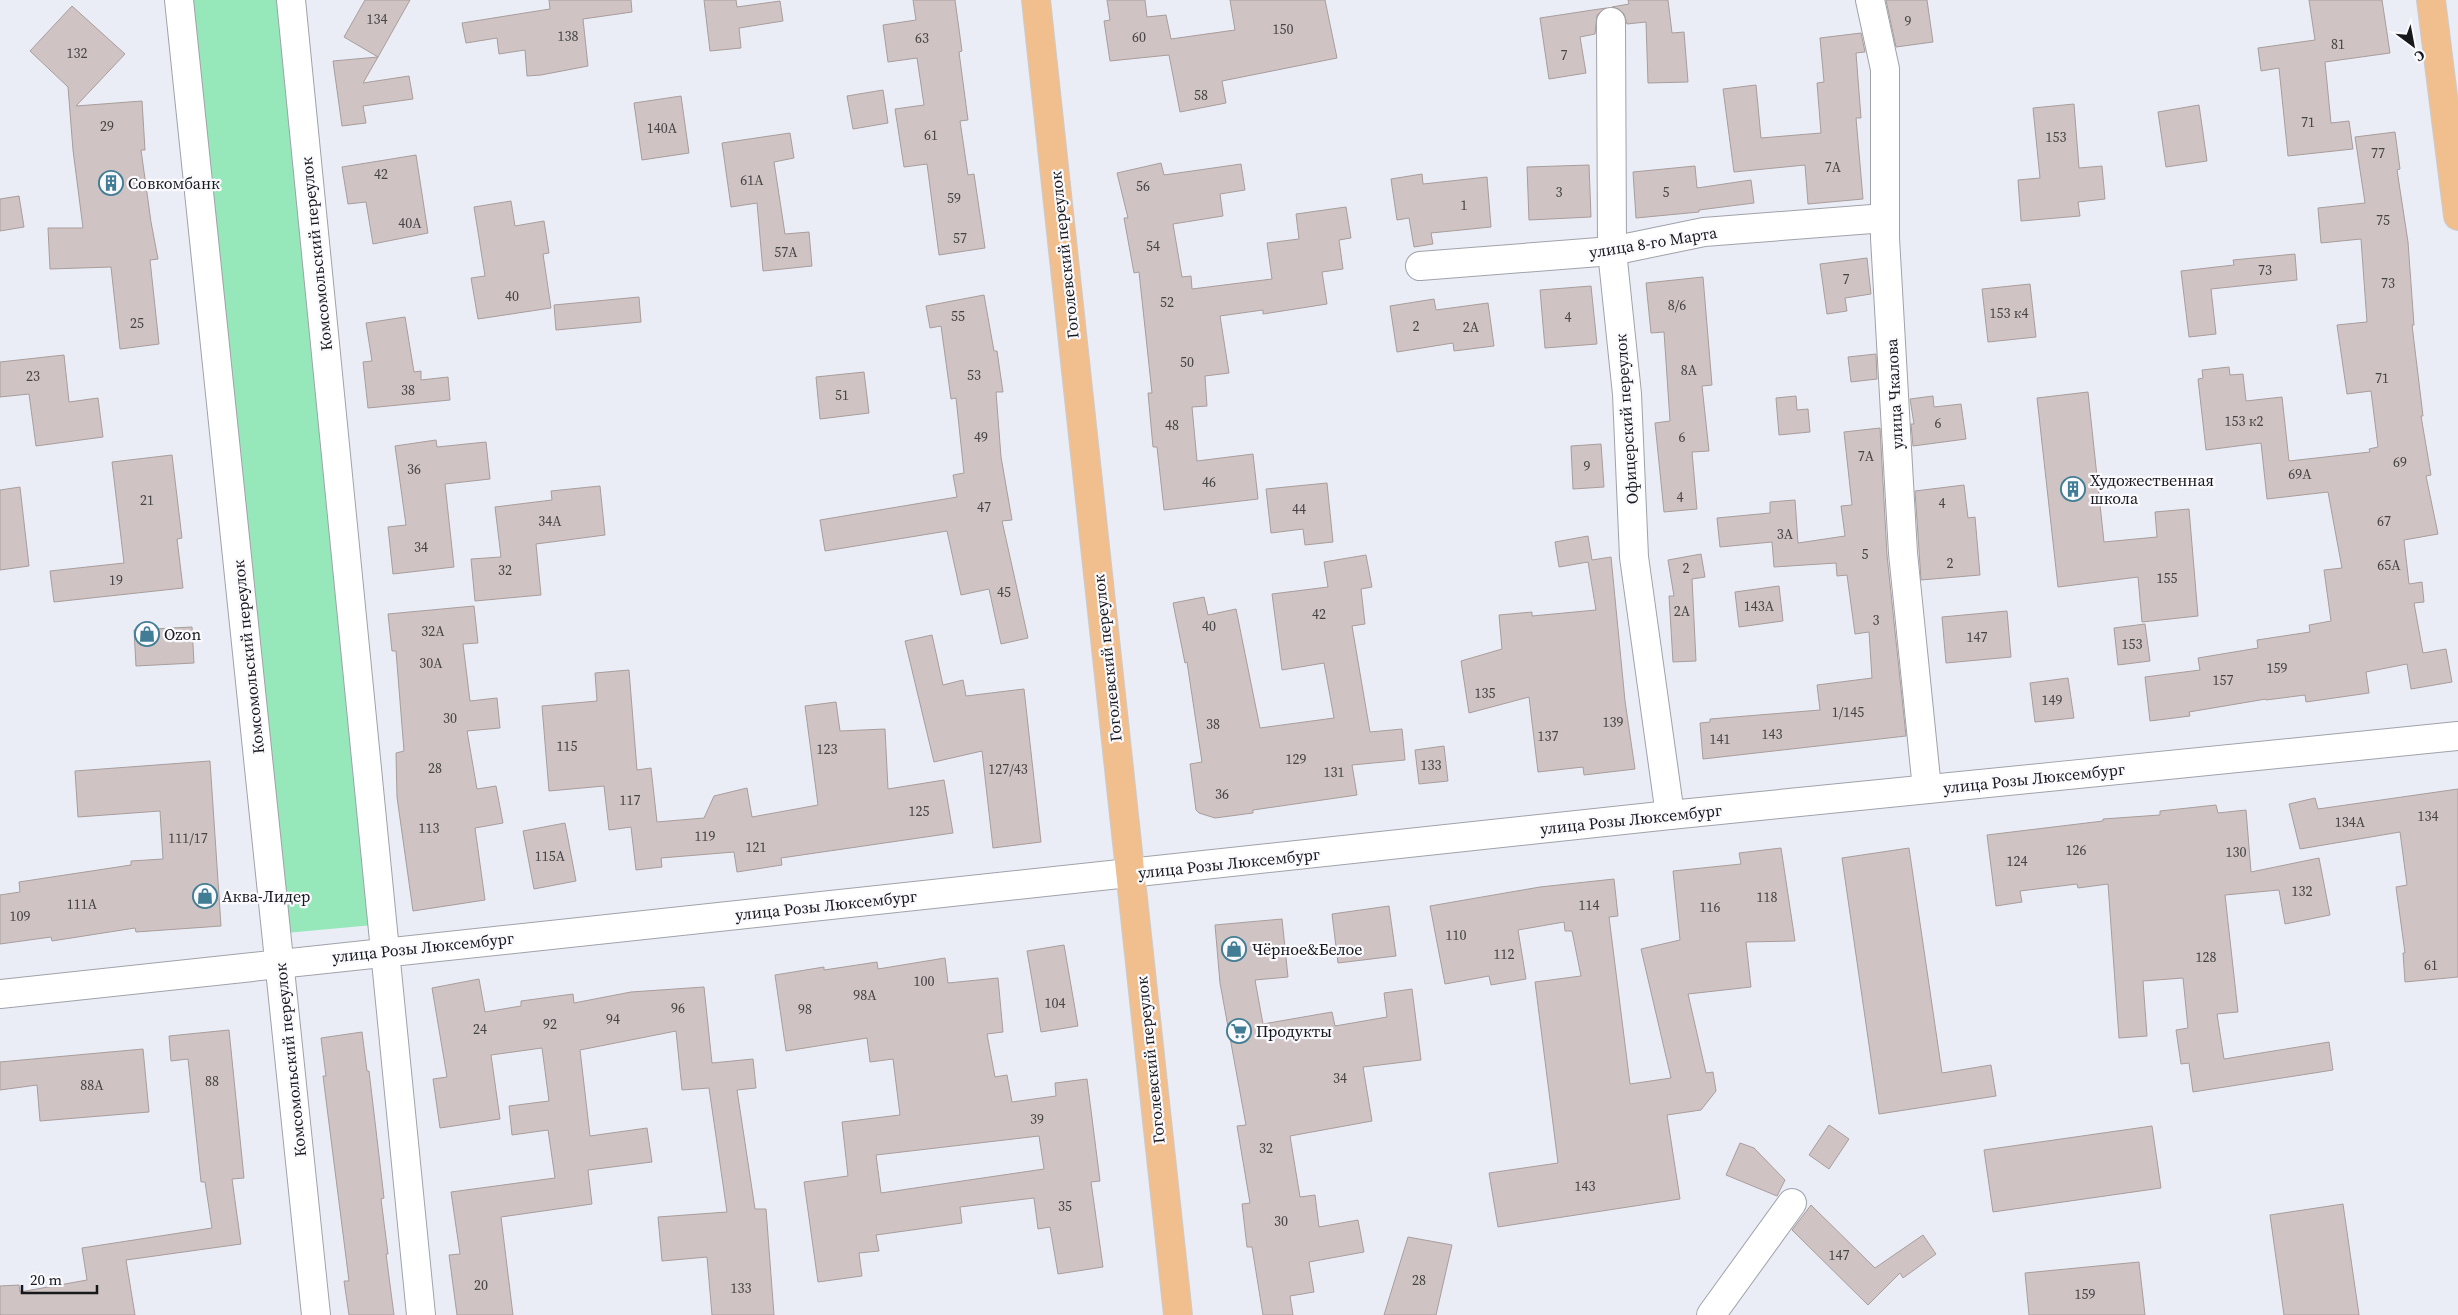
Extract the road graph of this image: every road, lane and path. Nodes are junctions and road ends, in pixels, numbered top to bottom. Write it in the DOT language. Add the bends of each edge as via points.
graph roads {
  1 [pos="179,0"];
  2 [pos="291,0"];
  3 [pos="1036,0"];
  4 [pos="1870,0"];
  5 [pos="2431,0"];
  6 [pos="1611,22"];
  7 [pos="2458,216"];
  8 [pos="1885,218"];
  9 [pos="1612,252"];
  10 [pos="1420,266"];
  11 [pos="2458,736"];
  12 [pos="1927,789"];
  13 [pos="1670,814"];
  14 [pos="1130,874"];
  15 [pos="385,951"];
  16 [pos="280,963"];
  17 [pos="0,994"];
  18 [pos="1792,1203"];
  19 [pos="316,1315"];
  20 [pos="421,1315"];
  21 [pos="1178,1315"];
  22 [pos="1711,1315"];
  1 -- 16 [label="street, Комсомольский переулок"];
  2 -- 15 [label="street, Комсомольский переулок"];
  3 -- 14 [label="main road, Гоголевский переулок"];
  4 -- 8 [label="street, улица Чкалова" via="1885,69"];
  5 -- 7 [label="main road"];
  6 -- 9 [label="street, Офицерский переулок"];
  8 -- 9 [label="street, улица 8-го Марта" via="1704,232"];
  8 -- 12 [label="street, улица Чкалова" via="1903,553"];
  9 -- 10 [label="street, улица 8-го Марта"];
  9 -- 13 [label="street, Офицерский переулок" via="1627,394 1634,556"];
  11 -- 12 [label="street, улица Розы Люксембург"];
  12 -- 13 [label="street, улица Розы Люксембург"];
  13 -- 14 [label="street, улица Розы Люксембург"];
  14 -- 15 [label="street, улица Розы Люксембург"];
  14 -- 21 [label="main road, Гоголевский переулок"];
  15 -- 16 [label="street, улица Розы Люксембург"];
  15 -- 20 [label="street, Комсомольский переулок"];
  16 -- 17 [label="street, улица Розы Люксембург"];
  16 -- 19 [label="street, Комсомольский переулок"];
  18 -- 22 [label="street"];
}
